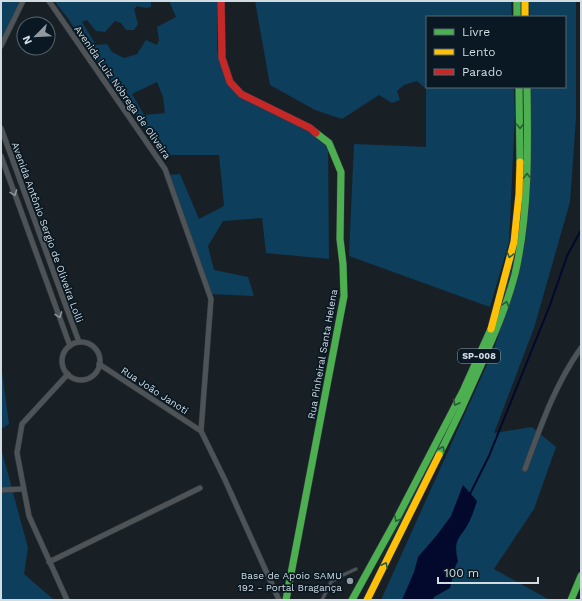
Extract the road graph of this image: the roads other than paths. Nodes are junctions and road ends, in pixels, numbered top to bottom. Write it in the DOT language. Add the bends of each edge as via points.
graph roads {
  1 [pos="23,1"];
  2 [pos="50,1"];
  3 [pos="221,1"];
  4 [pos="517,1"];
  5 [pos="525,1"];
  6 [pos="517,16"];
  7 [pos="525,16"];
  8 [pos="1,46"];
  9 [pos="519,88"];
  10 [pos="527,88"];
  11 [pos="1,128"];
  12 [pos="1,156"];
  13 [pos="79,342"];
  14 [pos="70,346"];
  15 [pos="581,348"];
  16 [pos="99,364"];
  17 [pos="68,374"];
  18 [pos="201,431"];
  19 [pos="525,469"];
  20 [pos="200,488"];
  21 [pos="23,489"];
  22 [pos="1,490"];
  23 [pos="49,562"];
  24 [pos="356,569"];
  25 [pos="581,576"];
  26 [pos="67,600"];
  27 [pos="279,600"];
  28 [pos="286,600"];
  29 [pos="322,600"];
  30 [pos="352,600"];
  31 [pos="367,600"];
  32 [pos="571,600"];
  1 -- 8 [label="street"];
  2 -- 18 [label="street, Avenida Luiz Nóbrega de Oliveira" via="168,176 211,299"];
  3 -- 28 [label="main road, Rua Pinheiral Santa Helena" via="222,58 230,82 241,94 310,128 329,143 341,172 340,240 344,296"];
  4 -- 6 [label="main road"];
  5 -- 7 [label="main road"];
  9 -- 30 [label="main road, SP-008, one-way" via="519,186 514,242 490,333 464,389"];
  31 -- 10 [label="main road, SP-008, one-way" via="455,422 494,336 508,297 522,234 527,182"];
  11 -- 13 [label="street, Avenida Antônio Sergio de Oliveira Lolli"];
  12 -- 14 [label="street, Avenida Antônio Sergio de Oliveira Lolli, one-way"];
  13 -- 14 [label="street"];
  13 -- 16 [label="street" via="94,347 98,353"];
  14 -- 17 [label="street" via="65,350 62,363"];
  15 -- 19 [label="street" via="562,379"];
  16 -- 17 [label="street" via="98,370 84,380 78,380"];
  16 -- 18 [label="street, Rua João Janoti"];
  17 -- 21 [label="street" via="22,424 17,453"];
  18 -- 27 [label="street"];
  20 -- 23 [label="street"];
  21 -- 22 [label="street"];
  21 -- 23 [label="street" via="29,516"];
  23 -- 26 [label="street"];
  24 -- 29 [label="lane" via="331,582"];
  25 -- 32 [label="main road"];
}
